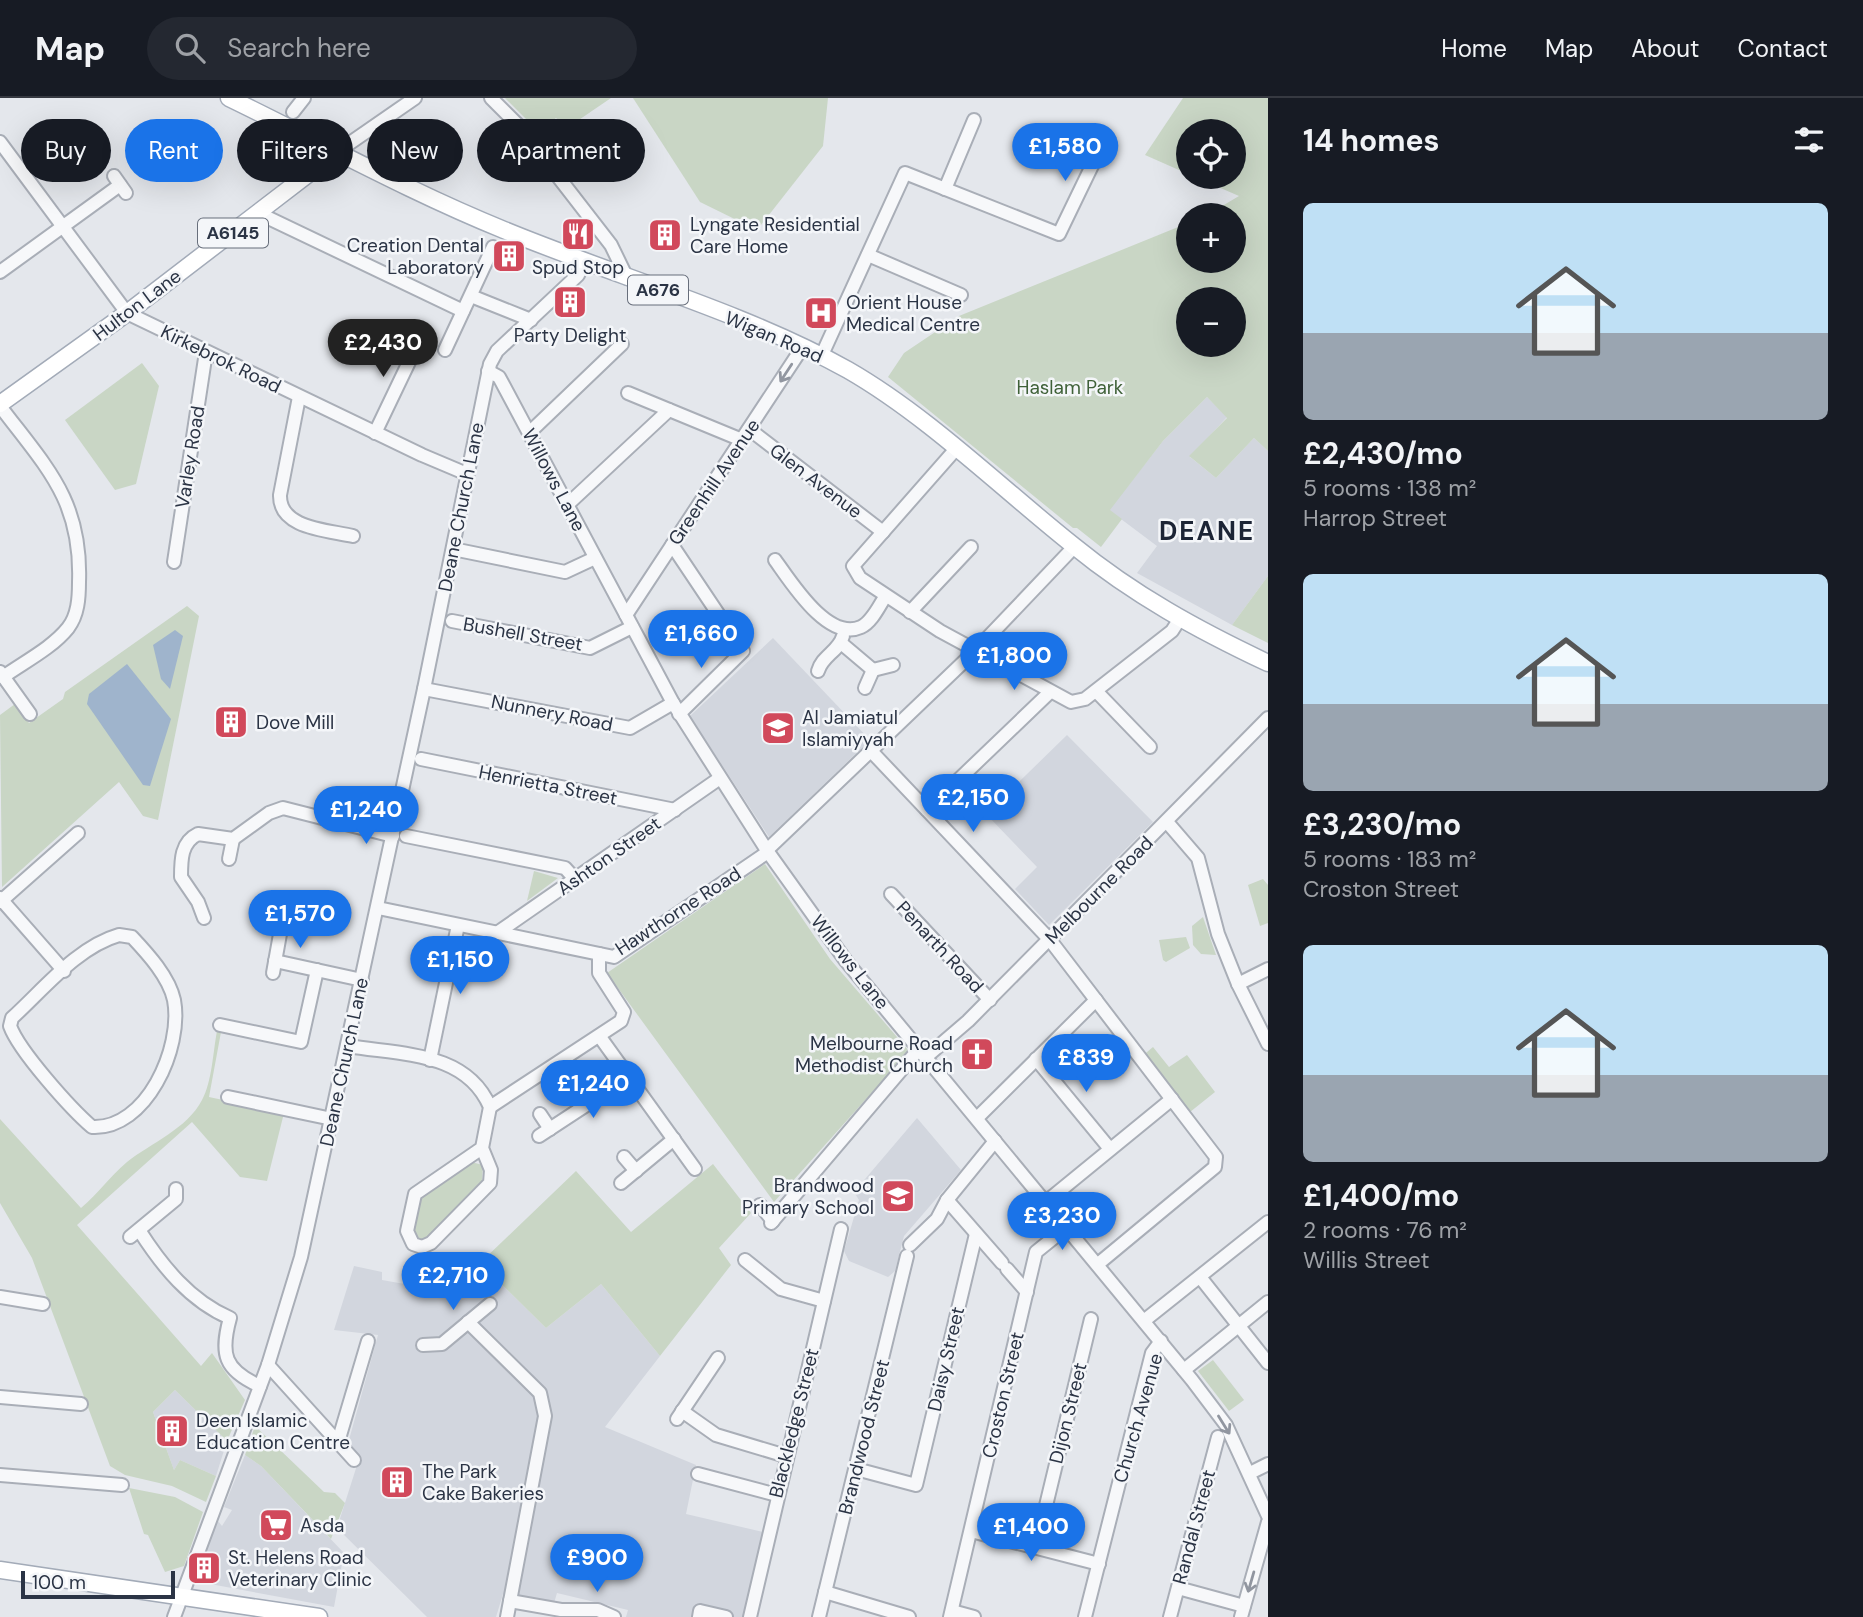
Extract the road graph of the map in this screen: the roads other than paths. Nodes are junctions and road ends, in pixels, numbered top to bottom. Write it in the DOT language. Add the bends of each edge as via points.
graph roads {
  1 [pos="229,98"];
  2 [pos="304,98"];
  3 [pos="415,98"];
  4 [pos="491,98"];
  5 [pos="293,112"];
  6 [pos="271,119"];
  7 [pos="974,120"];
  8 [pos="353,141"];
  9 [pos="1,147"];
  10 [pos="1101,147"];
  11 [pos="353,160"];
  12 [pos="298,182"];
  13 [pos="120,185"];
  14 [pos="945,189"];
  15 [pos="258,213"];
  16 [pos="62,226"];
  17 [pos="494,247"];
  18 [pos="868,255"];
  19 [pos="584,262"];
  20 [pos="0,272"];
  21 [pos="627,278"];
  22 [pos="961,295"];
  23 [pos="471,296"];
  24 [pos="463,312"];
  25 [pos="127,313"];
  26 [pos="531,320"];
  27 [pos="420,339"];
  28 [pos="622,344"];
  29 [pos="802,348"];
  30 [pos="446,350"];
  31 [pos="206,352"];
  32 [pos="821,357"];
  33 [pos="488,371"];
  34 [pos="628,393"];
  35 [pos="299,397"];
  36 [pos="0,405"];
  37 [pos="669,410"];
  38 [pos="375,433"];
  39 [pos="529,433"];
  40 [pos="745,435"];
  41 [pos="955,450"];
  42 [pos="467,474"];
  43 [pos="567,505"];
  44 [pos="883,532"];
  45 [pos="353,536"];
  46 [pos="672,545"];
  47 [pos="1074,547"];
  48 [pos="971,548"];
  49 [pos="453,549"];
  50 [pos="595,558"];
  51 [pos="173,562"];
  52 [pos="777,569"];
  53 [pos="885,597"];
  54 [pos="910,612"];
  55 [pos="1179,620"];
  56 [pos="452,621"];
  57 [pos="629,621"];
  58 [pos="844,629"];
  59 [pos="841,643"];
  60 [pos="975,652"];
  61 [pos="1268,663"];
  62 [pos="893,665"];
  63 [pos="873,670"];
  64 [pos="818,671"];
  65 [pos="2,675"];
  66 [pos="865,688"];
  67 [pos="424,689"];
  68 [pos="1096,691"];
  69 [pos="1049,693"];
  70 [pos="676,709"];
  71 [pos="30,714"];
  72 [pos="1268,718"];
  73 [pos="1150,747"];
  74 [pos="871,751"];
  75 [pos="421,760"];
  76 [pos="720,778"];
  77 [pos="675,810"];
  78 [pos="927,810"];
  79 [pos="1167,822"];
  80 [pos="78,833"];
  81 [pos="400,836"];
  82 [pos="233,839"];
  83 [pos="767,851"];
  84 [pos="229,859"];
  85 [pos="575,879"];
  86 [pos="891,894"];
  87 [pos="1,900"];
  88 [pos="378,908"];
  89 [pos="204,918"];
  90 [pos="282,923"];
  91 [pos="458,925"];
  92 [pos="497,933"];
  93 [pos="1050,940"];
  94 [pos="599,954"];
  95 [pos="1268,969"];
  96 [pos="64,971"];
  97 [pos="317,971"];
  98 [pos="362,980"];
  99 [pos="1238,984"];
  100 [pos="990,1000"];
  101 [pos="1096,1000"];
  102 [pos="220,1025"];
  103 [pos="600,1037"];
  104 [pos="1268,1044"];
  105 [pos="348,1046"];
  106 [pos="923,1053"];
  107 [pos="1036,1059"];
  108 [pos="429,1060"];
  109 [pos="629,1077"];
  110 [pos="228,1097"];
  111 [pos="1172,1099"];
  112 [pos="490,1107"];
  113 [pos="540,1114"];
  114 [pos="977,1118"];
  115 [pos="332,1119"];
  116 [pos="674,1139"];
  117 [pos="995,1141"];
  118 [pos="482,1148"];
  119 [pos="1110,1149"];
  120 [pos="624,1157"];
  121 [pos="695,1169"];
  122 [pos="636,1171"];
  123 [pos="621,1183"];
  124 [pos="179,1197"];
  125 [pos="947,1200"];
  126 [pos="1046,1202"];
  127 [pos="760,1205"];
  128 [pos="1268,1222"];
  129 [pos="1066,1227"];
  130 [pos="841,1229"];
  131 [pos="976,1234"];
  132 [pos="745,1260"];
  133 [pos="1098,1264"];
  134 [pos="1200,1277"];
  135 [pos="1027,1292"];
  136 [pos="0,1297"];
  137 [pos="824,1301"];
  138 [pos="1268,1302"];
  139 [pos="43,1304"];
  140 [pos="490,1304"];
  141 [pos="1091,1319"];
  142 [pos="1145,1321"];
  143 [pos="468,1322"];
  144 [pos="1238,1326"];
  145 [pos="368,1340"];
  146 [pos="1161,1341"];
  147 [pos="423,1345"];
  148 [pos="718,1358"];
  149 [pos="1268,1363"];
  150 [pos="268,1365"];
  151 [pos="1184,1370"];
  152 [pos="260,1386"];
  153 [pos="0,1397"];
  154 [pos="81,1404"];
  155 [pos="1218,1437"];
  156 [pos="338,1442"];
  157 [pos="786,1456"];
  158 [pos="354,1460"];
  159 [pos="1268,1464"];
  160 [pos="856,1469"];
  161 [pos="698,1474"];
  162 [pos="1250,1474"];
  163 [pos="1,1479"];
  164 [pos="122,1485"];
  165 [pos="777,1495"];
  166 [pos="1268,1516"];
  167 [pos="1268,1522"];
  168 [pos="971,1531"];
  169 [pos="1036,1547"];
  170 [pos="1265,1548"];
  171 [pos="1099,1563"];
  172 [pos="0,1570"];
  173 [pos="1178,1588"];
  174 [pos="825,1592"];
  175 [pos="180,1595"];
  176 [pos="510,1601"];
  177 [pos="1242,1612"];
  178 [pos="699,1614"];
  179 [pos="951,1614"];
  180 [pos="174,1617"];
  181 [pos="319,1617"];
  182 [pos="507,1617"];
  183 [pos="614,1617"];
  184 [pos="726,1617"];
  185 [pos="750,1617"];
  186 [pos="819,1617"];
  187 [pos="909,1617"];
  188 [pos="974,1617"];
  189 [pos="1085,1617"];
  190 [pos="1170,1617"];
  1 -- 6 [label="main road, Wigan Road / A676"];
  2 -- 5 [label="street"];
  3 -- 8 [label="street"];
  4 -- 21 [label="street" via="518,125 611,245"];
  7 -- 14 [label="street"];
  9 -- 16 [label="street"];
  10 -- 14 [label="street" via="1059,234"];
  11 -- 19 [label="main road, Wigan Road / A676"];
  12 -- 15 [label="main road, Hulton Lane / A6145"];
  13 -- 16 [label="street"];
  14 -- 18 [label="street" via="905,173"];
  15 -- 24 [label="street"];
  15 -- 25 [label="main road, Hulton Lane / A6145"];
  16 -- 20 [label="street"];
  16 -- 25 [label="street"];
  17 -- 23 [label="street"];
  18 -- 22 [label="street"];
  18 -- 32 [label="street"];
  19 -- 21 [label="main road, Wigan Road / A676"];
  19 -- 26 [label="street, Deane Church Lane" via="578,275"];
  21 -- 29 [label="main road, Wigan Road / A676"];
  23 -- 24 [label="street"];
  23 -- 26 [label="street"];
  24 -- 30 [label="street"];
  25 -- 31 [label="street, Kirkebrok Road"];
  25 -- 36 [label="main road, Hulton Lane / A6145"];
  26 -- 33 [label="street, Deane Church Lane" via="497,351"];
  27 -- 38 [label="street"];
  28 -- 39 [label="street"];
  29 -- 32 [label="main road, Wigan Road / A676"];
  29 -- 40 [label="street, Greenhill Avenue, one-way"];
  31 -- 35 [label="street, Kirkebrok Road"];
  31 -- 51 [label="street, Varley Road"];
  32 -- 41 [label="main road, Wigan Road / A676" via="883,391"];
  33 -- 39 [label="street, Willows Lane" via="499,377"];
  33 -- 42 [label="street, Deane Church Lane"];
  34 -- 37 [label="street, Glen Avenue"];
  35 -- 38 [label="street, Kirkebrok Road"];
  35 -- 45 [label="street" via="279,495 282,508 295,522"];
  36 -- 65 [label="street" via="63,491 74,518 80,558 78,605 71,623 54,641"];
  37 -- 40 [label="street, Glen Avenue"];
  37 -- 43 [label="street"];
  38 -- 42 [label="street, Kirkebrok Road"];
  39 -- 43 [label="street, Willows Lane"];
  40 -- 44 [label="street, Glen Avenue"];
  40 -- 46 [label="street, Greenhill Avenue"];
  41 -- 44 [label="street"];
  41 -- 47 [label="main road, Wigan Road / A676"];
  42 -- 49 [label="street, Deane Church Lane"];
  43 -- 50 [label="street, Willows Lane"];
  44 -- 53 [label="street" via="853,566 860,578"];
  46 -- 57 [label="street, Greenhill Avenue"];
  46 -- 70 [label="street, Nunnery Road" via="743,651"];
  47 -- 55 [label="main road, Wigan Road / A676"];
  47 -- 60 [label="street, Hawthorne Road"];
  48 -- 54 [label="street"];
  49 -- 50 [label="street" via="565,572"];
  49 -- 67 [label="street, Deane Church Lane"];
  50 -- 57 [label="street, Willows Lane"];
  52 -- 58 [label="street" via="819,616"];
  53 -- 54 [label="street"];
  53 -- 58 [label="street" via="867,623"];
  54 -- 60 [label="street"];
  55 -- 61 [label="main road, Wigan Road / A676"];
  55 -- 68 [label="street" via="1172,631"];
  56 -- 57 [label="street, Bushell Street" via="590,648"];
  57 -- 70 [label="street, Willows Lane"];
  58 -- 59 [label="street"];
  59 -- 63 [label="street"];
  59 -- 64 [label="street" via="822,660"];
  60 -- 69 [label="street"];
  60 -- 74 [label="street, Hawthorne Road"];
  62 -- 63 [label="street"];
  63 -- 66 [label="street"];
  65 -- 71 [label="street"];
  67 -- 70 [label="street, Nunnery Road" via="630,728"];
  67 -- 81 [label="street, Deane Church Lane"];
  68 -- 69 [label="street" via="1078,702"];
  68 -- 73 [label="street"];
  69 -- 78 [label="street"];
  70 -- 76 [label="street, Willows Lane"];
  72 -- 79 [label="street, Melbourne Road"];
  74 -- 78 [label="street"];
  74 -- 83 [label="street, Hawthorne Road"];
  75 -- 77 [label="street, Henrietta Street"];
  76 -- 77 [label="street, Ashton Street"];
  76 -- 83 [label="street, Willows Lane"];
  77 -- 85 [label="street, Ashton Street"];
  78 -- 93 [label="street"];
  79 -- 93 [label="street, Melbourne Road"];
  79 -- 99 [label="street" via="1198,858 1218,934"];
  80 -- 87 [label="street"];
  81 -- 82 [label="street" via="283,808"];
  81 -- 85 [label="street" via="565,868"];
  81 -- 88 [label="street, Deane Church Lane"];
  82 -- 84 [label="street"];
  82 -- 89 [label="street" via="204,833 187,841 181,888 198,902"];
  83 -- 94 [label="street, Hawthorne Road" via="614,957"];
  83 -- 106 [label="street, Willows Lane" via="835,947"];
  85 -- 92 [label="street, Ashton Street"];
  86 -- 100 [label="street, Penarth Road"];
  87 -- 96 [label="street"];
  88 -- 91 [label="street, Hawthorne Road"];
  88 -- 98 [label="street, Deane Church Lane"];
  90 -- 97 [label="street" via="274,967"];
  91 -- 92 [label="street, Hawthorne Road"];
  91 -- 108 [label="street"];
  92 -- 94 [label="street, Hawthorne Road"];
  93 -- 100 [label="street, Melbourne Road"];
  93 -- 101 [label="street"];
  94 -- 103 [label="street" via="599,973 624,1012 621,1021"];
  95 -- 99 [label="street"];
  96 -- 96 [label="street" via="104,939 118,935 132,937 169,986 174,1023 161,1077 152,1092 113,1127 92,1127 78,1115 10,1026 12,1018"];
  97 -- 98 [label="street"];
  97 -- 102 [label="street" via="301,1042 234,1023"];
  98 -- 105 [label="street, Deane Church Lane"];
  99 -- 104 [label="street"];
  100 -- 106 [label="street, Melbourne Road"];
  101 -- 107 [label="street"];
  101 -- 111 [label="street"];
  103 -- 109 [label="street"];
  103 -- 112 [label="street"];
  105 -- 108 [label="street"];
  105 -- 115 [label="street, Deane Church Lane"];
  106 -- 114 [label="street, Willows Lane"];
  106 -- 127 [label="street, Melbourne Road" via="772,1222"];
  107 -- 114 [label="street"];
  107 -- 119 [label="street"];
  108 -- 112 [label="street" via="466,1072"];
  109 -- 113 [label="street" via="544,1132"];
  109 -- 116 [label="street"];
  110 -- 115 [label="street"];
  111 -- 119 [label="street"];
  111 -- 133 [label="street" via="1216,1157 1215,1167"];
  112 -- 118 [label="street"];
  114 -- 117 [label="street, Willows Lane"];
  115 -- 150 [label="street, Deane Church Lane" via="301,1257"];
  116 -- 121 [label="street"];
  116 -- 122 [label="street"];
  117 -- 125 [label="street, Brandwood Street"];
  117 -- 126 [label="street, Willows Lane"];
  118 -- 118 [label="street" via="415,1194 407,1231 413,1244 431,1243 490,1183 491,1170"];
  119 -- 126 [label="street"];
  120 -- 122 [label="street"];
  122 -- 123 [label="street"];
  124 -- 152 [label="street" via="134,1234 189,1283 211,1310 230,1318 227,1360 241,1378"];
  125 -- 131 [label="street"];
  125 -- 160 [label="street, Brandwood Street" via="937,1219 909,1250"];
  126 -- 129 [label="street, Willows Lane"];
  128 -- 134 [label="street"];
  129 -- 133 [label="street, Willows Lane"];
  129 -- 135 [label="street, Croston Street" via="1036,1252"];
  130 -- 137 [label="street, Blackledge Street"];
  131 -- 135 [label="street"];
  131 -- 160 [label="street, Daisy Street" via="916,1485"];
  132 -- 137 [label="street" via="780,1289"];
  133 -- 142 [label="street, Willows Lane"];
  134 -- 142 [label="street"];
  134 -- 144 [label="street"];
  135 -- 168 [label="street, Croston Street"];
  136 -- 139 [label="street"];
  137 -- 157 [label="street, Blackledge Street"];
  138 -- 144 [label="street"];
  140 -- 143 [label="street"];
  141 -- 169 [label="street, Dijon Street"];
  142 -- 146 [label="street, Willows Lane"];
  143 -- 147 [label="street" via="439,1346"];
  143 -- 176 [label="street" via="543,1398 544,1428"];
  144 -- 149 [label="street"];
  144 -- 151 [label="street"];
  145 -- 156 [label="street"];
  146 -- 151 [label="street, Willows Lane"];
  146 -- 171 [label="street, Church Avenue" via="1152,1353"];
  148 -- 157 [label="street" via="679,1415 716,1435"];
  150 -- 152 [label="street, Deane Church Lane"];
  150 -- 156 [label="street"];
  151 -- 162 [label="street, Willows Lane, one-way" via="1226,1425"];
  152 -- 175 [label="street, Deane Church Lane"];
  153 -- 154 [label="street"];
  155 -- 173 [label="street, Randal Street"];
  156 -- 158 [label="street"];
  157 -- 165 [label="street, Blackledge Street"];
  159 -- 162 [label="street"];
  160 -- 174 [label="street, Brandwood Street"];
  161 -- 165 [label="street"];
  162 -- 166 [label="street, Willows Lane"];
  163 -- 164 [label="street"];
  165 -- 185 [label="street, Blackledge Street"];
  167 -- 170 [label="street"];
  168 -- 169 [label="street"];
  168 -- 179 [label="street, Croston Street"];
  169 -- 171 [label="street"];
  170 -- 177 [label="street, one-way"];
  171 -- 189 [label="street, Church Avenue"];
  172 -- 175 [label="main road"];
  173 -- 177 [label="street"];
  173 -- 190 [label="street, Randal Street"];
  174 -- 186 [label="street, Brandwood Street"];
  174 -- 187 [label="street"];
  175 -- 180 [label="street, Deane Church Lane"];
  175 -- 181 [label="main road"];
  176 -- 182 [label="street"];
  176 -- 183 [label="street" via="561,1610 598,1610"];
  178 -- 184 [label="street"];
  179 -- 188 [label="street"];
}
